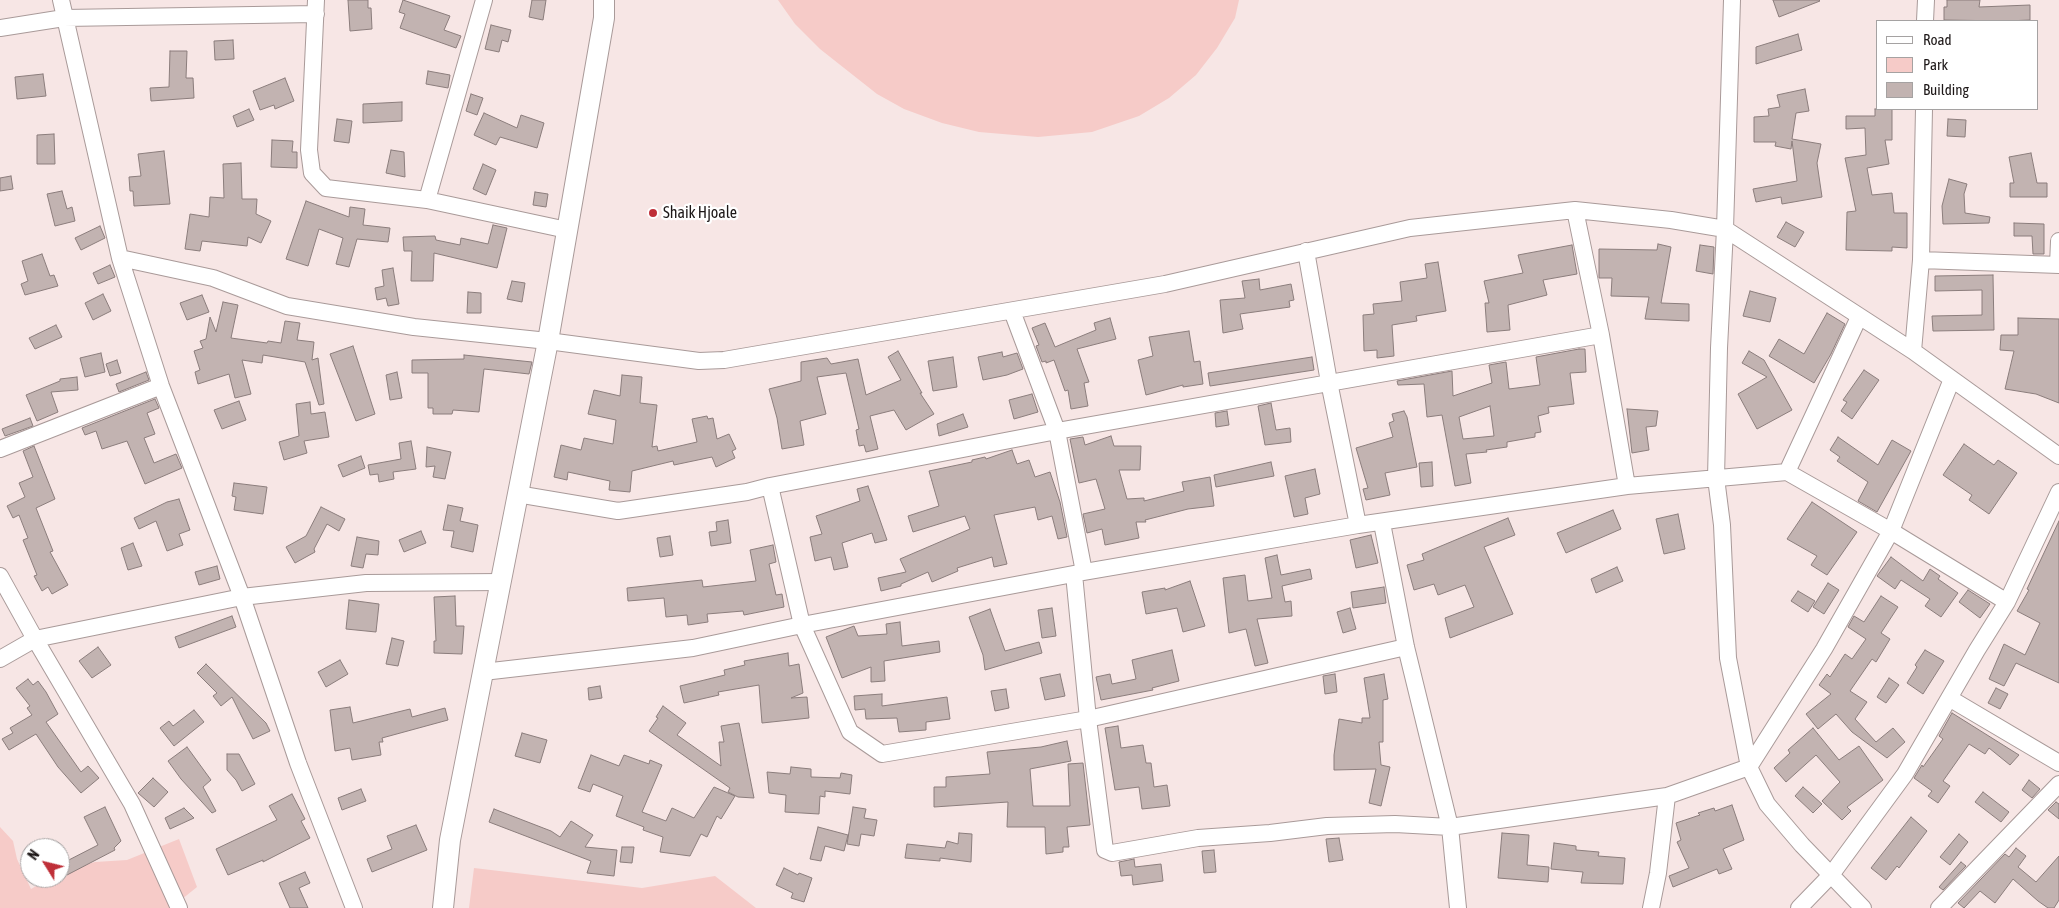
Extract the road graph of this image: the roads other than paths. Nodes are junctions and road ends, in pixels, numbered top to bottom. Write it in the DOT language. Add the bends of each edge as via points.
graph roads {
  1 [pos="60,0"];
  2 [pos="484,0"];
  3 [pos="604,0"];
  4 [pos="1732,0"];
  5 [pos="1926,0"];
  6 [pos="316,7"];
  7 [pos="64,18"];
  8 [pos="1926,20"];
  9 [pos="0,28"];
  10 [pos="1924,110"];
  11 [pos="427,200"];
  12 [pos="1575,210"];
  13 [pos="1725,229"];
  14 [pos="567,230"];
  15 [pos="2059,241"];
  16 [pos="1306,251"];
  17 [pos="120,258"];
  18 [pos="1921,260"];
  19 [pos="2058,265"];
  20 [pos="1012,311"];
  21 [pos="1859,317"];
  22 [pos="1601,335"];
  23 [pos="548,341"];
  24 [pos="1913,351"];
  25 [pos="1952,379"];
  26 [pos="1329,382"];
  27 [pos="161,386"];
  28 [pos="1057,431"];
  29 [pos="0,449"];
  30 [pos="2059,456"];
  31 [pos="1787,472"];
  32 [pos="1716,478"];
  33 [pos="770,486"];
  34 [pos="1627,486"];
  35 [pos="2059,492"];
  36 [pos="517,494"];
  37 [pos="1382,523"];
  38 [pos="1358,525"];
  39 [pos="1891,531"];
  40 [pos="1079,573"];
  41 [pos="0,576"];
  42 [pos="502,582"];
  43 [pos="242,597"];
  44 [pos="2006,602"];
  45 [pos="802,624"];
  46 [pos="35,639"];
  47 [pos="1406,647"];
  48 [pos="0,659"];
  49 [pos="483,672"];
  50 [pos="1949,698"];
  51 [pos="1088,719"];
  52 [pos="2059,763"];
  53 [pos="1749,767"];
  54 [pos="2059,784"];
  55 [pos="1667,796"];
  56 [pos="1450,827"];
  57 [pos="1831,875"];
  58 [pos="179,908"];
  59 [pos="354,908"];
  60 [pos="443,908"];
  61 [pos="1458,908"];
  62 [pos="1651,908"];
  63 [pos="1799,908"];
  64 [pos="1863,908"];
  65 [pos="1938,908"];
  1 -- 7 [label="street"];
  2 -- 11 [label="street"];
  3 -- 14 [label="street" via="604,18"];
  4 -- 13 [label="street"];
  5 -- 8 [label="street"];
  6 -- 7 [label="street"];
  6 -- 11 [label="street" via="309,150 312,173 326,188"];
  7 -- 9 [label="street"];
  7 -- 17 [label="street"];
  10 -- 18 [label="street"];
  11 -- 14 [label="street"];
  12 -- 13 [label="street"];
  12 -- 16 [label="street" via="1410,228"];
  12 -- 22 [label="street"];
  13 -- 21 [label="street"];
  13 -- 32 [label="street"];
  14 -- 23 [label="street"];
  15 -- 19 [label="street"];
  16 -- 20 [label="street" via="1165,284"];
  16 -- 26 [label="street"];
  17 -- 23 [label="street" via="213,278 287,306 414,327"];
  17 -- 27 [label="street"];
  18 -- 19 [label="street"];
  18 -- 24 [label="street"];
  20 -- 23 [label="street" via="724,360 700,361"];
  20 -- 28 [label="street"];
  21 -- 24 [label="street"];
  21 -- 31 [label="street"];
  22 -- 26 [label="street"];
  22 -- 34 [label="street"];
  23 -- 36 [label="street"];
  24 -- 25 [label="street"];
  25 -- 30 [label="street"];
  25 -- 39 [label="street"];
  26 -- 28 [label="street"];
  26 -- 38 [label="street"];
  27 -- 29 [label="street"];
  27 -- 43 [label="street"];
  28 -- 33 [label="street"];
  28 -- 40 [label="street"];
  31 -- 32 [label="street"];
  31 -- 39 [label="street"];
  32 -- 34 [label="street"];
  32 -- 53 [label="street" via="1722,524 1728,658"];
  33 -- 36 [label="street" via="618,511"];
  33 -- 45 [label="street"];
  34 -- 37 [label="street"];
  35 -- 44 [label="street"];
  36 -- 42 [label="street"];
  37 -- 38 [label="street"];
  37 -- 47 [label="street"];
  38 -- 40 [label="street"];
  39 -- 44 [label="street"];
  39 -- 53 [label="street" via="1824,649"];
  40 -- 45 [label="street"];
  40 -- 51 [label="street"];
  41 -- 46 [label="street"];
  42 -- 43 [label="street" via="366,583"];
  42 -- 49 [label="street"];
  43 -- 46 [label="street"];
  43 -- 59 [label="street" via="298,763"];
  44 -- 50 [label="street"];
  45 -- 49 [label="street" via="693,648"];
  45 -- 51 [label="street" via="850,732 882,754"];
  46 -- 48 [label="street"];
  46 -- 58 [label="street" via="132,804"];
  47 -- 51 [label="street"];
  47 -- 56 [label="street"];
  49 -- 60 [label="street" via="450,840"];
  50 -- 52 [label="street"];
  50 -- 57 [label="street" via="1905,774"];
  51 -- 56 [label="street" via="1105,850 1112,852 1198,838 1327,826 1394,824"];
  53 -- 55 [label="street"];
  53 -- 57 [label="street" via="1767,804"];
  54 -- 65 [label="street"];
  55 -- 56 [label="street"];
  55 -- 62 [label="street"];
  56 -- 61 [label="street"];
  57 -- 63 [label="street"];
  57 -- 64 [label="street"];
}
